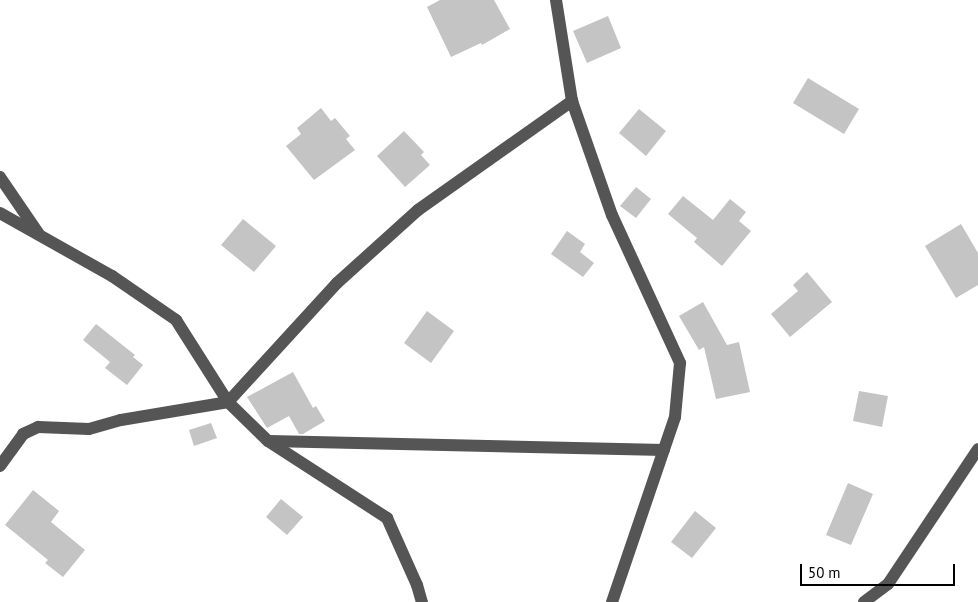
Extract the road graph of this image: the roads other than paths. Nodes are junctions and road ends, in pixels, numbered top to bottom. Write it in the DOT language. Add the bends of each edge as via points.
graph roads {
  1 [pos="556,0"];
  2 [pos="572,101"];
  3 [pos="0,177"];
  4 [pos="0,213"];
  5 [pos="40,236"];
  6 [pos="228,402"];
  7 [pos="268,442"];
  8 [pos="978,448"];
  9 [pos="664,450"];
  10 [pos="0,466"];
  11 [pos="422,602"];
  12 [pos="612,602"];
  13 [pos="864,602"];
  1 -- 2 [label="street"];
  2 -- 6 [label="street" via="418,210 337,283"];
  2 -- 9 [label="street" via="612,215 680,363 675,417"];
  3 -- 5 [label="street"];
  4 -- 5 [label="street"];
  5 -- 6 [label="street" via="112,276 176,320"];
  6 -- 7 [label="street"];
  6 -- 10 [label="street" via="122,420 89,429 38,427 23,434"];
  7 -- 9 [label="street"];
  7 -- 11 [label="street" via="387,518 418,585"];
  8 -- 13 [label="street" via="888,584"];
  9 -- 12 [label="street"];
}
